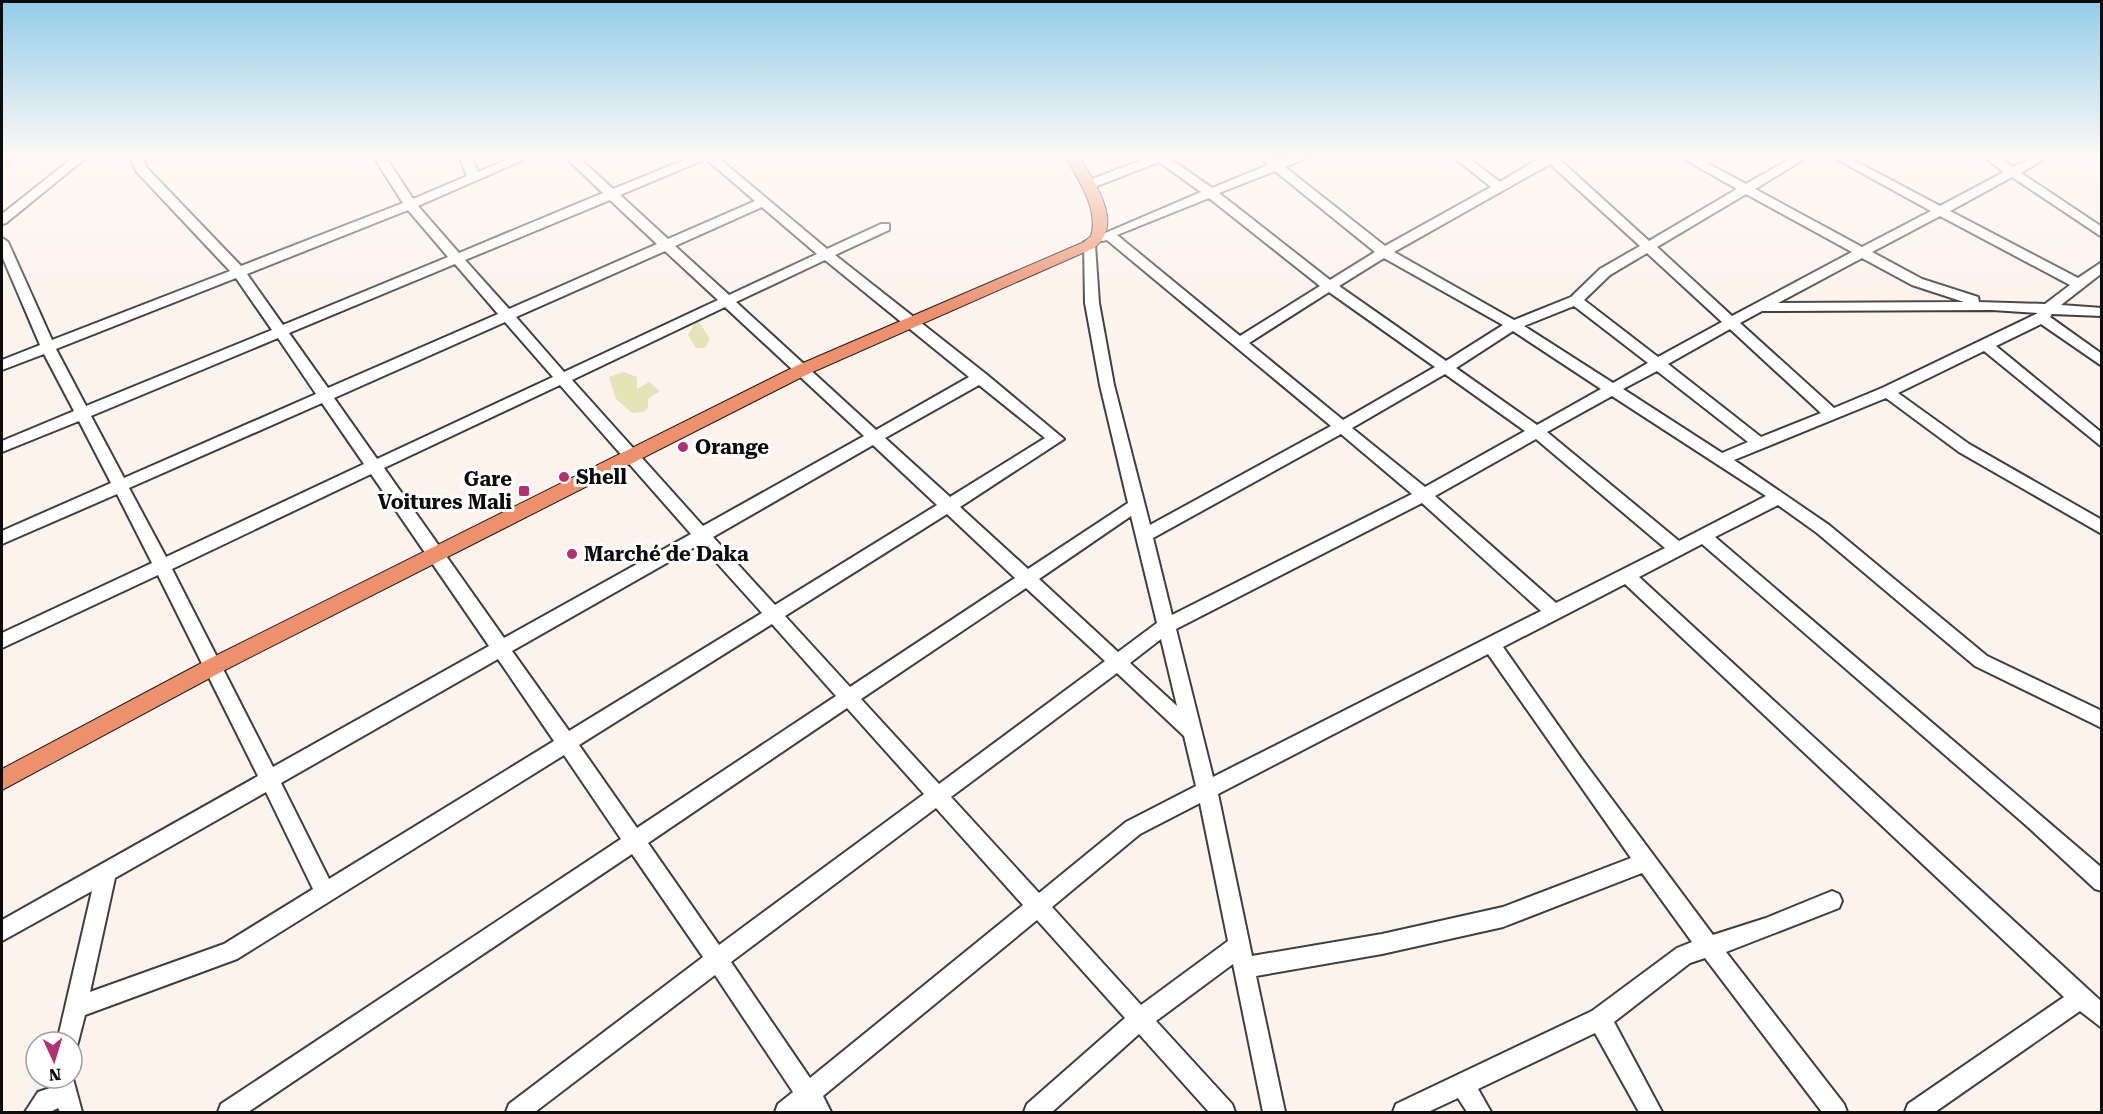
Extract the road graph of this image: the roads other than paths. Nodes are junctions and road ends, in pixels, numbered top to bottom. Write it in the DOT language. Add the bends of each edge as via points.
graph roads {
  1 [pos="17,208"];
  2 [pos="178,208"];
  3 [pos="402,208"];
  4 [pos="413,208"];
  5 [pos="578,208"];
  6 [pos="625,208"];
  7 [pos="750,208"];
  8 [pos="771,208"];
  9 [pos="1096,208"];
  10 [pos="1175,208"];
  11 [pos="1230,208"];
  12 [pos="1330,208"];
  13 [pos="1460,208"];
  14 [pos="1606,208"];
  15 [pos="1713,208"];
  16 [pos="1780,208"];
  17 [pos="1935,208"];
  18 [pos="1943,208"];
  19 [pos="2065,208"];
  20 [pos="1939,210"];
  21 [pos="2,220"];
  22 [pos="885,227"];
  23 [pos="2102,233"];
  24 [pos="1099,239"];
  25 [pos="2,242"];
  26 [pos="666,245"];
  27 [pos="1648,247"];
  28 [pos="1384,252"];
  29 [pos="1860,252"];
  30 [pos="825,254"];
  31 [pos="457,258"];
  32 [pos="2102,266"];
  33 [pos="240,272"];
  34 [pos="2080,285"];
  35 [pos="1329,286"];
  36 [pos="1576,300"];
  37 [pos="726,301"];
  38 [pos="1992,306"];
  39 [pos="1759,308"];
  40 [pos="2102,312"];
  41 [pos="2045,314"];
  42 [pos="507,315"];
  43 [pos="910,322"];
  44 [pos="1731,323"];
  45 [pos="1513,325"];
  46 [pos="281,331"];
  47 [pos="1240,342"];
  48 [pos="1986,345"];
  49 [pos="48,347"];
  50 [pos="2102,361"];
  51 [pos="1657,364"];
  52 [pos="2,365"];
  53 [pos="1445,368"];
  54 [pos="802,370"];
  55 [pos="981,377"];
  56 [pos="561,378"];
  57 [pos="1613,389"];
  58 [pos="1887,392"];
  59 [pos="326,395"];
  60 [pos="83,413"];
  61 [pos="1832,415"];
  62 [pos="1342,427"];
  63 [pos="1537,432"];
  64 [pos="876,437"];
  65 [pos="2102,442"];
  66 [pos="1760,444"];
  67 [pos="2,447"];
  68 [pos="630,456"];
  69 [pos="1722,459"];
  70 [pos="375,465"];
  71 [pos="121,486"];
  72 [pos="1424,495"];
  73 [pos="1779,497"];
  74 [pos="1138,504"];
  75 [pos="949,505"];
  76 [pos="2102,528"];
  77 [pos="702,535"];
  78 [pos="1145,535"];
  79 [pos="1703,536"];
  80 [pos="2,538"];
  81 [pos="1677,549"];
  82 [pos="434,554"];
  83 [pos="162,565"];
  84 [pos="1626,575"];
  85 [pos="1027,578"];
  86 [pos="1554,612"];
  87 [pos="773,614"];
  88 [pos="1166,626"];
  89 [pos="2,641"];
  90 [pos="1491,644"];
  91 [pos="502,648"];
  92 [pos="1117,661"];
  93 [pos="214,666"];
  94 [pos="849,697"];
  95 [pos="2102,720"];
  96 [pos="1192,731"];
  97 [pos="566,743"];
  98 [pos="270,779"];
  99 [pos="2,780"];
  100 [pos="1207,790"];
  101 [pos="938,796"];
  102 [pos="634,841"];
  103 [pos="1646,862"];
  104 [pos="106,872"];
  105 [pos="2102,882"];
  106 [pos="325,892"];
  107 [pos="1832,901"];
  108 [pos="1037,906"];
  109 [pos="2,931"];
  110 [pos="1239,946"];
  111 [pos="1708,946"];
  112 [pos="718,961"];
  113 [pos="1244,968"];
  114 [pos="2081,998"];
  115 [pos="78,1007"];
  116 [pos="2102,1017"];
  117 [pos="1140,1019"];
  118 [pos="1600,1019"];
  119 [pos="71,1030"];
  120 [pos="1462,1085"];
  121 [pos="66,1095"];
  122 [pos="808,1095"];
  123 [pos="36,1113"];
  124 [pos="229,1113"];
  125 [pos="518,1113"];
  126 [pos="786,1113"];
  127 [pos="820,1113"];
  128 [pos="1035,1113"];
  129 [pos="1224,1113"];
  130 [pos="1274,1113"];
  131 [pos="1404,1113"];
  132 [pos="1480,1113"];
  133 [pos="1651,1113"];
  134 [pos="1836,1113"];
  135 [pos="1916,1113"];
  1 -- 21 [label="street"];
  2 -- 33 [label="street"];
  3 -- 33 [label="street"];
  4 -- 31 [label="street"];
  5 -- 31 [label="street"];
  6 -- 26 [label="street"];
  7 -- 26 [label="street"];
  8 -- 30 [label="street"];
  9 -- 24 [label="main road" via="1101,224"];
  10 -- 24 [label="street"];
  11 -- 35 [label="street"];
  12 -- 28 [label="street"];
  13 -- 28 [label="street"];
  14 -- 27 [label="street"];
  15 -- 27 [label="street"];
  16 -- 29 [label="street"];
  17 -- 20 [label="street"];
  18 -- 20 [label="street"];
  19 -- 23 [label="street"];
  20 -- 29 [label="street"];
  20 -- 34 [label="street"];
  22 -- 30 [label="street"];
  24 -- 43 [label="main road"];
  24 -- 47 [label="street"];
  24 -- 74 [label="street" via="1092,303 1107,385"];
  25 -- 49 [label="street"];
  26 -- 37 [label="street"];
  26 -- 42 [label="street"];
  27 -- 36 [label="street" via="1605,272"];
  27 -- 44 [label="street"];
  28 -- 35 [label="street"];
  28 -- 45 [label="street"];
  29 -- 38 [label="street" via="1917,282"];
  29 -- 39 [label="street"];
  30 -- 37 [label="street"];
  30 -- 43 [label="street"];
  31 -- 42 [label="street"];
  31 -- 46 [label="street"];
  32 -- 34 [label="street"];
  33 -- 46 [label="street"];
  33 -- 49 [label="street"];
  34 -- 41 [label="street"];
  35 -- 47 [label="street"];
  35 -- 53 [label="street"];
  36 -- 45 [label="street"];
  36 -- 51 [label="street"];
  37 -- 54 [label="street"];
  37 -- 56 [label="street"];
  38 -- 39 [label="street"];
  38 -- 41 [label="street"];
  39 -- 44 [label="street"];
  40 -- 41 [label="street"];
  41 -- 48 [label="street"];
  41 -- 50 [label="street"];
  42 -- 56 [label="street"];
  42 -- 59 [label="street"];
  43 -- 54 [label="main road"];
  43 -- 55 [label="street"];
  44 -- 51 [label="street"];
  44 -- 61 [label="street"];
  45 -- 53 [label="street"];
  45 -- 57 [label="street"];
  46 -- 59 [label="street"];
  46 -- 60 [label="street"];
  47 -- 62 [label="street"];
  48 -- 58 [label="street"];
  48 -- 65 [label="street"];
  49 -- 52 [label="street"];
  49 -- 60 [label="street"];
  51 -- 57 [label="street"];
  51 -- 66 [label="street"];
  53 -- 62 [label="street"];
  53 -- 63 [label="street"];
  54 -- 64 [label="street"];
  54 -- 68 [label="main road"];
  55 -- 64 [label="street"];
  55 -- 75 [label="street" via="1056,439"];
  56 -- 68 [label="street"];
  56 -- 70 [label="street"];
  57 -- 63 [label="street"];
  57 -- 69 [label="street"];
  58 -- 61 [label="street"];
  58 -- 76 [label="street" via="1964,447"];
  59 -- 70 [label="street"];
  59 -- 71 [label="street"];
  60 -- 67 [label="street"];
  60 -- 71 [label="street"];
  61 -- 66 [label="street"];
  62 -- 72 [label="street"];
  62 -- 78 [label="street"];
  63 -- 72 [label="street"];
  63 -- 81 [label="street"];
  64 -- 75 [label="street"];
  64 -- 77 [label="street"];
  66 -- 69 [label="street"];
  68 -- 77 [label="street"];
  68 -- 82 [label="main road"];
  69 -- 73 [label="street"];
  70 -- 82 [label="street"];
  70 -- 83 [label="street"];
  71 -- 80 [label="street"];
  71 -- 83 [label="street"];
  72 -- 86 [label="street"];
  72 -- 88 [label="street"];
  73 -- 79 [label="street"];
  73 -- 95 [label="street" via="1981,661"];
  74 -- 78 [label="street"];
  74 -- 85 [label="street"];
  75 -- 85 [label="street"];
  75 -- 87 [label="street"];
  77 -- 87 [label="street"];
  77 -- 91 [label="street"];
  78 -- 88 [label="street"];
  79 -- 81 [label="street"];
  79 -- 105 [label="street"];
  81 -- 84 [label="street"];
  82 -- 91 [label="street"];
  82 -- 93 [label="main road"];
  83 -- 89 [label="street"];
  83 -- 93 [label="street"];
  84 -- 86 [label="street"];
  84 -- 114 [label="street"];
  85 -- 92 [label="street"];
  85 -- 94 [label="street"];
  86 -- 90 [label="street"];
  87 -- 94 [label="street"];
  87 -- 97 [label="street"];
  88 -- 92 [label="street"];
  88 -- 96 [label="street"];
  90 -- 100 [label="street"];
  90 -- 103 [label="street"];
  91 -- 97 [label="street"];
  91 -- 98 [label="street"];
  92 -- 96 [label="street"];
  92 -- 101 [label="street"];
  93 -- 98 [label="street"];
  93 -- 99 [label="main road"];
  94 -- 101 [label="street"];
  94 -- 102 [label="street"];
  96 -- 100 [label="street"];
  97 -- 102 [label="street"];
  97 -- 106 [label="street"];
  98 -- 104 [label="street"];
  98 -- 106 [label="street"];
  100 -- 108 [label="street" via="1133,828"];
  100 -- 110 [label="street"];
  101 -- 108 [label="street"];
  101 -- 112 [label="street"];
  102 -- 112 [label="street"];
  102 -- 124 [label="street"];
  103 -- 111 [label="street"];
  103 -- 113 [label="street" via="1503,917 1382,944"];
  104 -- 109 [label="street"];
  104 -- 115 [label="street"];
  106 -- 115 [label="street" via="230,952"];
  107 -- 111 [label="street"];
  108 -- 117 [label="street"];
  108 -- 122 [label="street"];
  110 -- 113 [label="street"];
  110 -- 117 [label="street"];
  111 -- 118 [label="street" via="1684,955"];
  111 -- 134 [label="street"];
  112 -- 122 [label="street"];
  112 -- 125 [label="street"];
  113 -- 130 [label="street"];
  114 -- 116 [label="street"];
  114 -- 135 [label="street"];
  115 -- 119 [label="street"];
  117 -- 128 [label="street"];
  117 -- 129 [label="street"];
  118 -- 120 [label="street"];
  118 -- 133 [label="street"];
  120 -- 131 [label="street"];
  120 -- 132 [label="street"];
  121 -- 123 [label="street" via="46,1100"];
  122 -- 126 [label="street"];
  122 -- 127 [label="street"];
}
